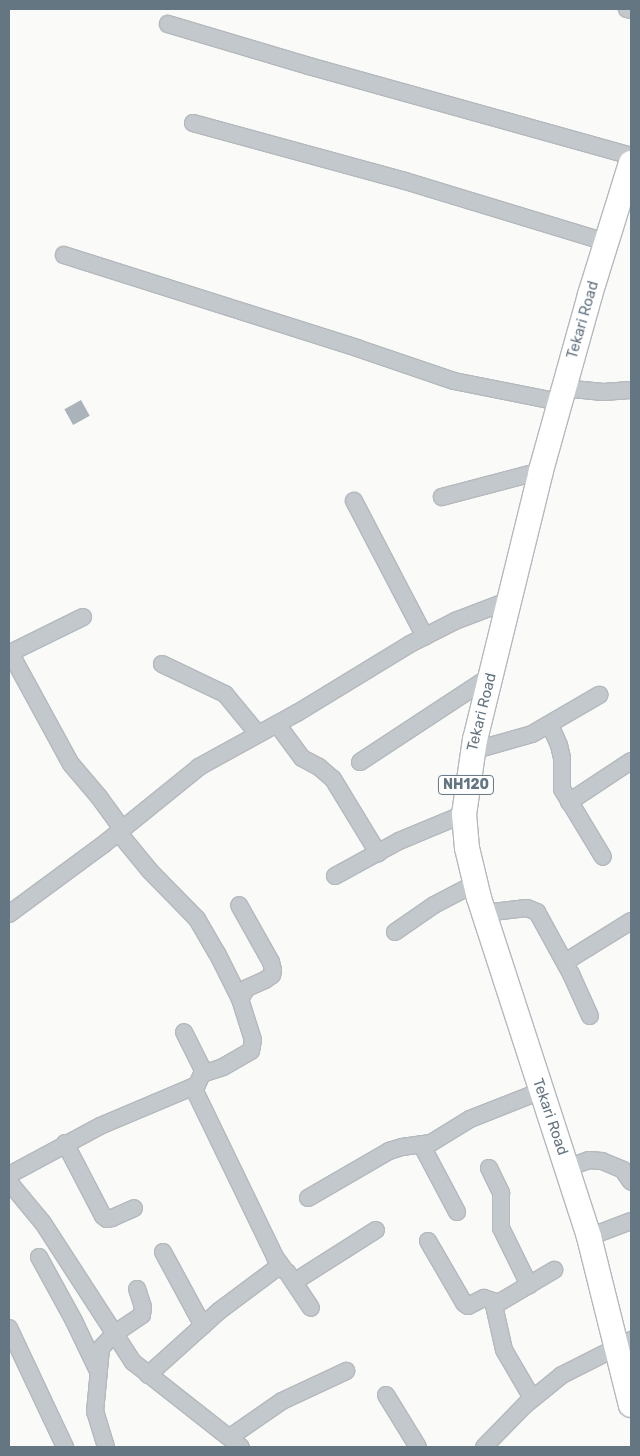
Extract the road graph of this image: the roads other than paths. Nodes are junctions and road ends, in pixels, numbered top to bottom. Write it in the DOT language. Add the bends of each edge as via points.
graph roads {
  1 [pos="627,9"];
  2 [pos="631,10"];
  3 [pos="168,24"];
  4 [pos="192,123"];
  5 [pos="631,156"];
  6 [pos="631,163"];
  7 [pos="606,242"];
  8 [pos="64,255"];
  9 [pos="631,390"];
  10 [pos="561,395"];
  11 [pos="541,471"];
  12 [pos="442,497"];
  13 [pos="354,501"];
  14 [pos="510,600"];
  15 [pos="83,618"];
  16 [pos="424,637"];
  17 [pos="11,653"];
  18 [pos="162,664"];
  19 [pos="491,676"];
  20 [pos="599,695"];
  21 [pos="277,724"];
  22 [pos="550,725"];
  23 [pos="258,734"];
  24 [pos="472,751"];
  25 [pos="631,761"];
  26 [pos="360,762"];
  27 [pos="569,802"];
  28 [pos="464,814"];
  29 [pos="120,830"];
  30 [pos="378,853"];
  31 [pos="604,857"];
  32 [pos="335,876"];
  33 [pos="476,883"];
  34 [pos="239,905"];
  35 [pos="484,913"];
  36 [pos="9,914"];
  37 [pos="631,921"];
  38 [pos="395,932"];
  39 [pos="565,962"];
  40 [pos="240,999"];
  41 [pos="590,1016"];
  42 [pos="184,1032"];
  43 [pos="198,1080"];
  44 [pos="541,1091"];
  45 [pos="65,1144"];
  46 [pos="421,1144"];
  47 [pos="489,1168"];
  48 [pos="567,1168"];
  49 [pos="9,1175"];
  50 [pos="9,1182"];
  51 [pos="631,1182"];
  52 [pos="308,1198"];
  53 [pos="134,1208"];
  54 [pos="457,1212"];
  55 [pos="631,1221"];
  56 [pos="376,1230"];
  57 [pos="589,1236"];
  58 [pos="428,1242"];
  59 [pos="163,1252"];
  60 [pos="39,1257"];
  61 [pos="283,1268"];
  62 [pos="554,1270"];
  63 [pos="294,1282"];
  64 [pos="529,1285"];
  65 [pos="137,1289"];
  66 [pos="495,1305"];
  67 [pos="310,1308"];
  68 [pos="203,1326"];
  69 [pos="9,1328"];
  70 [pos="114,1334"];
  71 [pos="624,1343"];
  72 [pos="98,1371"];
  73 [pos="346,1371"];
  74 [pos="148,1374"];
  75 [pos="386,1396"];
  76 [pos="532,1398"];
  77 [pos="631,1405"];
  78 [pos="235,1442"];
  79 [pos="65,1447"];
  80 [pos="106,1447"];
  81 [pos="418,1447"];
  82 [pos="484,1447"];
  1 -- 2 [label="street"];
  3 -- 5 [label="street"];
  4 -- 7 [label="street" via="405,181"];
  6 -- 7 [label="highway, Tekari Road / NH120"];
  7 -- 10 [label="highway, Tekari Road / NH120"];
  8 -- 10 [label="street" via="454,381"];
  9 -- 10 [label="street"];
  10 -- 11 [label="highway, Tekari Road / NH120"];
  11 -- 12 [label="street"];
  11 -- 14 [label="highway, Tekari Road / NH120"];
  13 -- 16 [label="street"];
  14 -- 16 [label="street"];
  14 -- 19 [label="highway, Tekari Road / NH120"];
  15 -- 17 [label="street"];
  16 -- 21 [label="street"];
  17 -- 29 [label="street" via="70,764 99,797"];
  18 -- 23 [label="street" via="225,694"];
  19 -- 24 [label="highway, Tekari Road / NH120"];
  19 -- 26 [label="street"];
  20 -- 22 [label="street"];
  21 -- 23 [label="street"];
  21 -- 30 [label="street" via="302,758 333,779"];
  22 -- 24 [label="street" via="518,740"];
  22 -- 27 [label="street" via="560,745 560,783"];
  23 -- 29 [label="street" via="199,767"];
  24 -- 28 [label="highway, Tekari Road / NH120"];
  25 -- 27 [label="street"];
  27 -- 31 [label="street"];
  28 -- 30 [label="street"];
  28 -- 33 [label="highway, Tekari Road / NH120" via="467,848"];
  29 -- 36 [label="street"];
  29 -- 40 [label="street" via="150,871 197,920"];
  30 -- 32 [label="street"];
  33 -- 35 [label="highway, Tekari Road / NH120"];
  33 -- 38 [label="street" via="434,904"];
  34 -- 40 [label="street" via="273,970 265,980 247,988"];
  35 -- 39 [label="street" via="532,909 541,917"];
  35 -- 44 [label="highway, Tekari Road / NH120"];
  37 -- 39 [label="street"];
  39 -- 41 [label="street"];
  40 -- 43 [label="street" via="252,1040 250,1051"];
  42 -- 43 [label="street" via="200,1063"];
  43 -- 45 [label="street"];
  43 -- 61 [label="street" via="275,1257"];
  44 -- 46 [label="street" via="478,1115 436,1141"];
  44 -- 48 [label="highway, Tekari Road / NH120"];
  45 -- 49 [label="street"];
  45 -- 53 [label="street" via="103,1216 112,1218"];
  46 -- 52 [label="street" via="389,1151"];
  46 -- 54 [label="street"];
  47 -- 64 [label="street" via="501,1193 502,1228"];
  48 -- 51 [label="street" via="590,1160 602,1161 623,1170"];
  48 -- 57 [label="highway, Tekari Road / NH120"];
  50 -- 70 [label="street" via="43,1223"];
  55 -- 57 [label="street"];
  56 -- 63 [label="street"];
  57 -- 71 [label="highway, Tekari Road / NH120"];
  58 -- 66 [label="street" via="468,1306 484,1298 489,1298"];
  59 -- 68 [label="street"];
  60 -- 72 [label="street"];
  61 -- 63 [label="street"];
  61 -- 68 [label="street" via="278,1267 264,1276"];
  62 -- 64 [label="street"];
  63 -- 67 [label="street"];
  64 -- 66 [label="street"];
  65 -- 70 [label="street" via="144,1311"];
  66 -- 76 [label="street" via="504,1350"];
  68 -- 74 [label="street"];
  69 -- 79 [label="street"];
  70 -- 72 [label="street" via="101,1348"];
  70 -- 74 [label="street" via="132,1362"];
  71 -- 76 [label="street" via="562,1375"];
  71 -- 77 [label="highway, Tekari Road / NH120"];
  72 -- 80 [label="street" via="95,1412"];
  73 -- 78 [label="street" via="282,1401"];
  74 -- 78 [label="street"];
  75 -- 81 [label="street"];
  76 -- 82 [label="street"];
}
